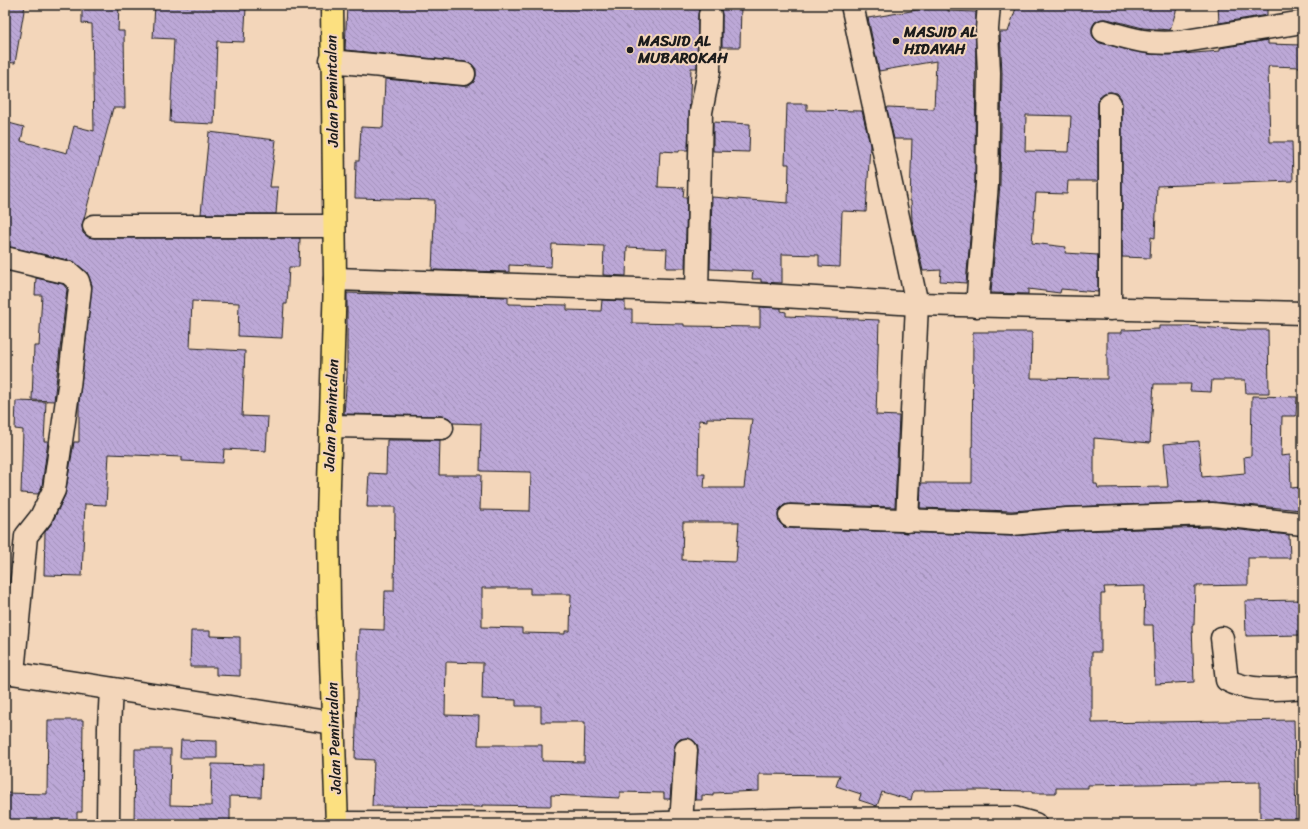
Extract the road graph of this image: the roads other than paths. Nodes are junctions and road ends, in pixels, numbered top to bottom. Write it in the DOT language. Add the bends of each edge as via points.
graph roads {
  1 [pos="332,5"];
  2 [pos="852,5"];
  3 [pos="989,5"];
  4 [pos="710,15"];
  5 [pos="1303,22"];
  6 [pos="1104,31"];
  7 [pos="331,62"];
  8 [pos="464,74"];
  9 [pos="1110,104"];
  10 [pos="94,226"];
  11 [pos="334,226"];
  12 [pos="5,258"];
  13 [pos="335,279"];
  14 [pos="697,291"];
  15 [pos="917,304"];
  16 [pos="977,306"];
  17 [pos="1110,309"];
  18 [pos="1303,313"];
  19 [pos="330,426"];
  20 [pos="442,428"];
  21 [pos="790,516"];
  22 [pos="907,521"];
  23 [pos="1303,524"];
  24 [pos="1222,638"];
  25 [pos="9,673"];
  26 [pos="1303,687"];
  27 [pos="112,689"];
  28 [pos="333,723"];
  29 [pos="686,750"];
  30 [pos="1013,821"];
  31 [pos="806,822"];
  32 [pos="682,823"];
  33 [pos="108,824"];
  34 [pos="336,824"];
  35 [pos="630,824"];
  36 [pos="1035,824"];
  1 -- 7 [label="main road, Jalan Pemintalan"];
  2 -- 15 [label="street"];
  3 -- 16 [label="street" via="987,184"];
  4 -- 14 [label="street" via="709,70 701,112"];
  5 -- 6 [label="street" via="1159,44 1143,43"];
  7 -- 8 [label="street"];
  7 -- 11 [label="main road, Jalan Pemintalan"];
  9 -- 17 [label="street"];
  10 -- 11 [label="street"];
  11 -- 13 [label="main road, Jalan Pemintalan"];
  12 -- 25 [label="street" via="69,273 78,281 80,288 54,490 41,517 26,536"];
  13 -- 14 [label="street"];
  13 -- 19 [label="main road, Jalan Pemintalan"];
  14 -- 15 [label="street"];
  15 -- 16 [label="street"];
  15 -- 22 [label="street"];
  16 -- 17 [label="street"];
  17 -- 18 [label="street"];
  19 -- 20 [label="street"];
  19 -- 28 [label="main road, Jalan Pemintalan" via="328,600"];
  21 -- 22 [label="street"];
  22 -- 23 [label="street" via="1012,524 1067,519 1212,514"];
  24 -- 26 [label="street" via="1226,680 1251,688"];
  25 -- 27 [label="street"];
  27 -- 28 [label="street"];
  27 -- 33 [label="street"];
  28 -- 34 [label="main road, Jalan Pemintalan"];
  29 -- 32 [label="street"];
  30 -- 31 [label="street"];
  30 -- 36 [label="street"];
  31 -- 32 [label="street"];
  32 -- 35 [label="street"];
  34 -- 35 [label="street"];
}
